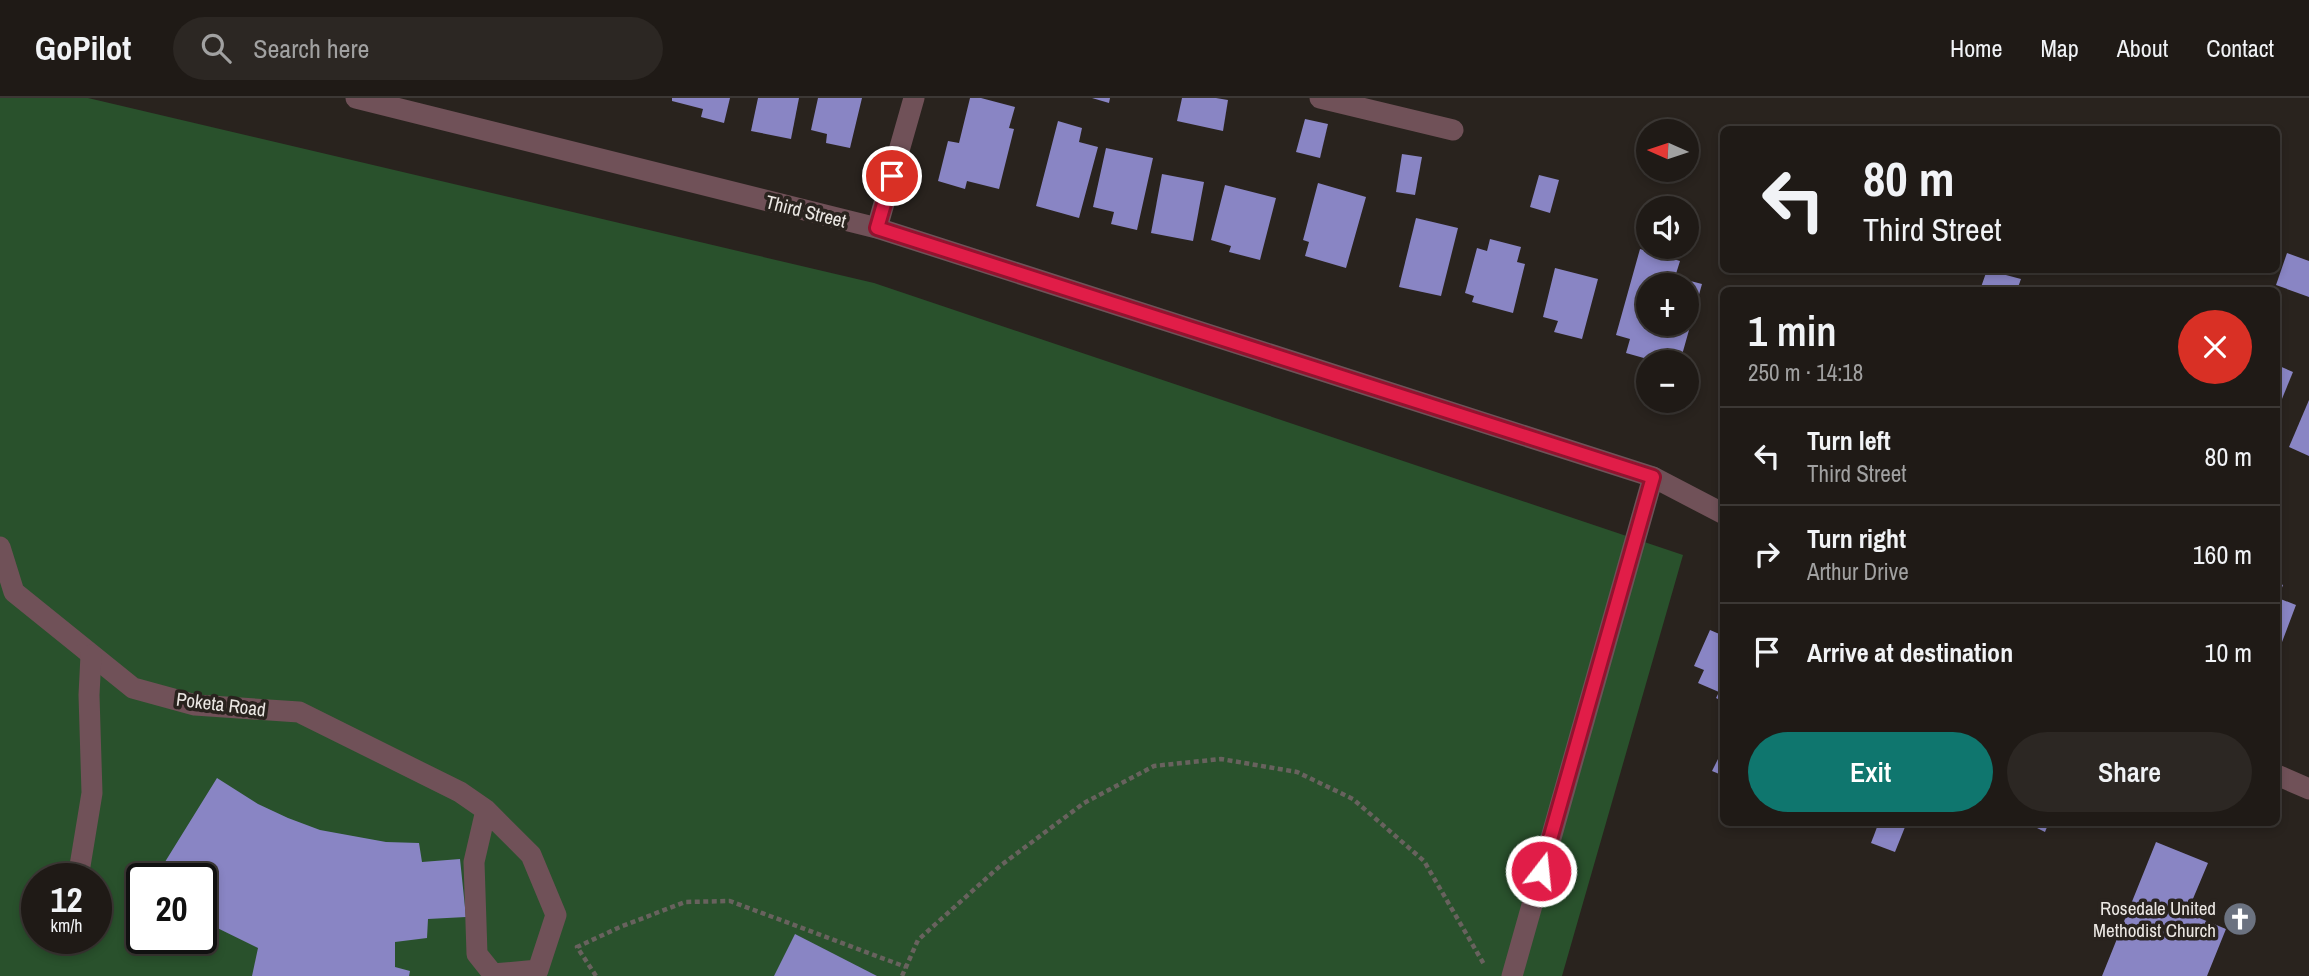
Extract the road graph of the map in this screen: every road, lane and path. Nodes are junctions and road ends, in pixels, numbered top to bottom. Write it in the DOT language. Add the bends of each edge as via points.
graph roads {
  1 [pos="356,98"];
  2 [pos="914,98"];
  3 [pos="1320,98"];
  4 [pos="1453,130"];
  5 [pos="877,228"];
  6 [pos="1653,477"];
  7 [pos="1720,512"];
  8 [pos="0,547"];
  9 [pos="91,655"];
  10 [pos="2280,776"];
  11 [pos="2309,789"];
  12 [pos="486,810"];
  13 [pos="80,863"];
  14 [pos="906,967"];
  15 [pos="596,976"];
  16 [pos="902,976"];
  17 [pos="1491,976"];
  18 [pos="1511,976"];
  1 -- 5 [label="street, Third Street"];
  2 -- 5 [label="street"];
  3 -- 4 [label="street"];
  5 -- 6 [label="street, Third Street"];
  6 -- 7 [label="street, Third Street"];
  6 -- 18 [label="street"];
  8 -- 9 [label="street, Poketa Road" via="13,592"];
  9 -- 12 [label="street, Poketa Road" via="133,688 195,705 299,712 460,792"];
  9 -- 13 [label="street" via="92,793"];
  10 -- 11 [label="street"];
  12 -- 12 [label="street, Poketa Road" via="474,862 477,954 493,974 538,970 556,915 531,855"];
  14 -- 15 [label="path" via="730,901 685,902 577,947"];
  14 -- 16 [label="path"];
  14 -- 17 [label="path" via="918,940 1000,866 1084,803 1154,766 1221,759 1297,772 1353,799 1424,861"];
}
